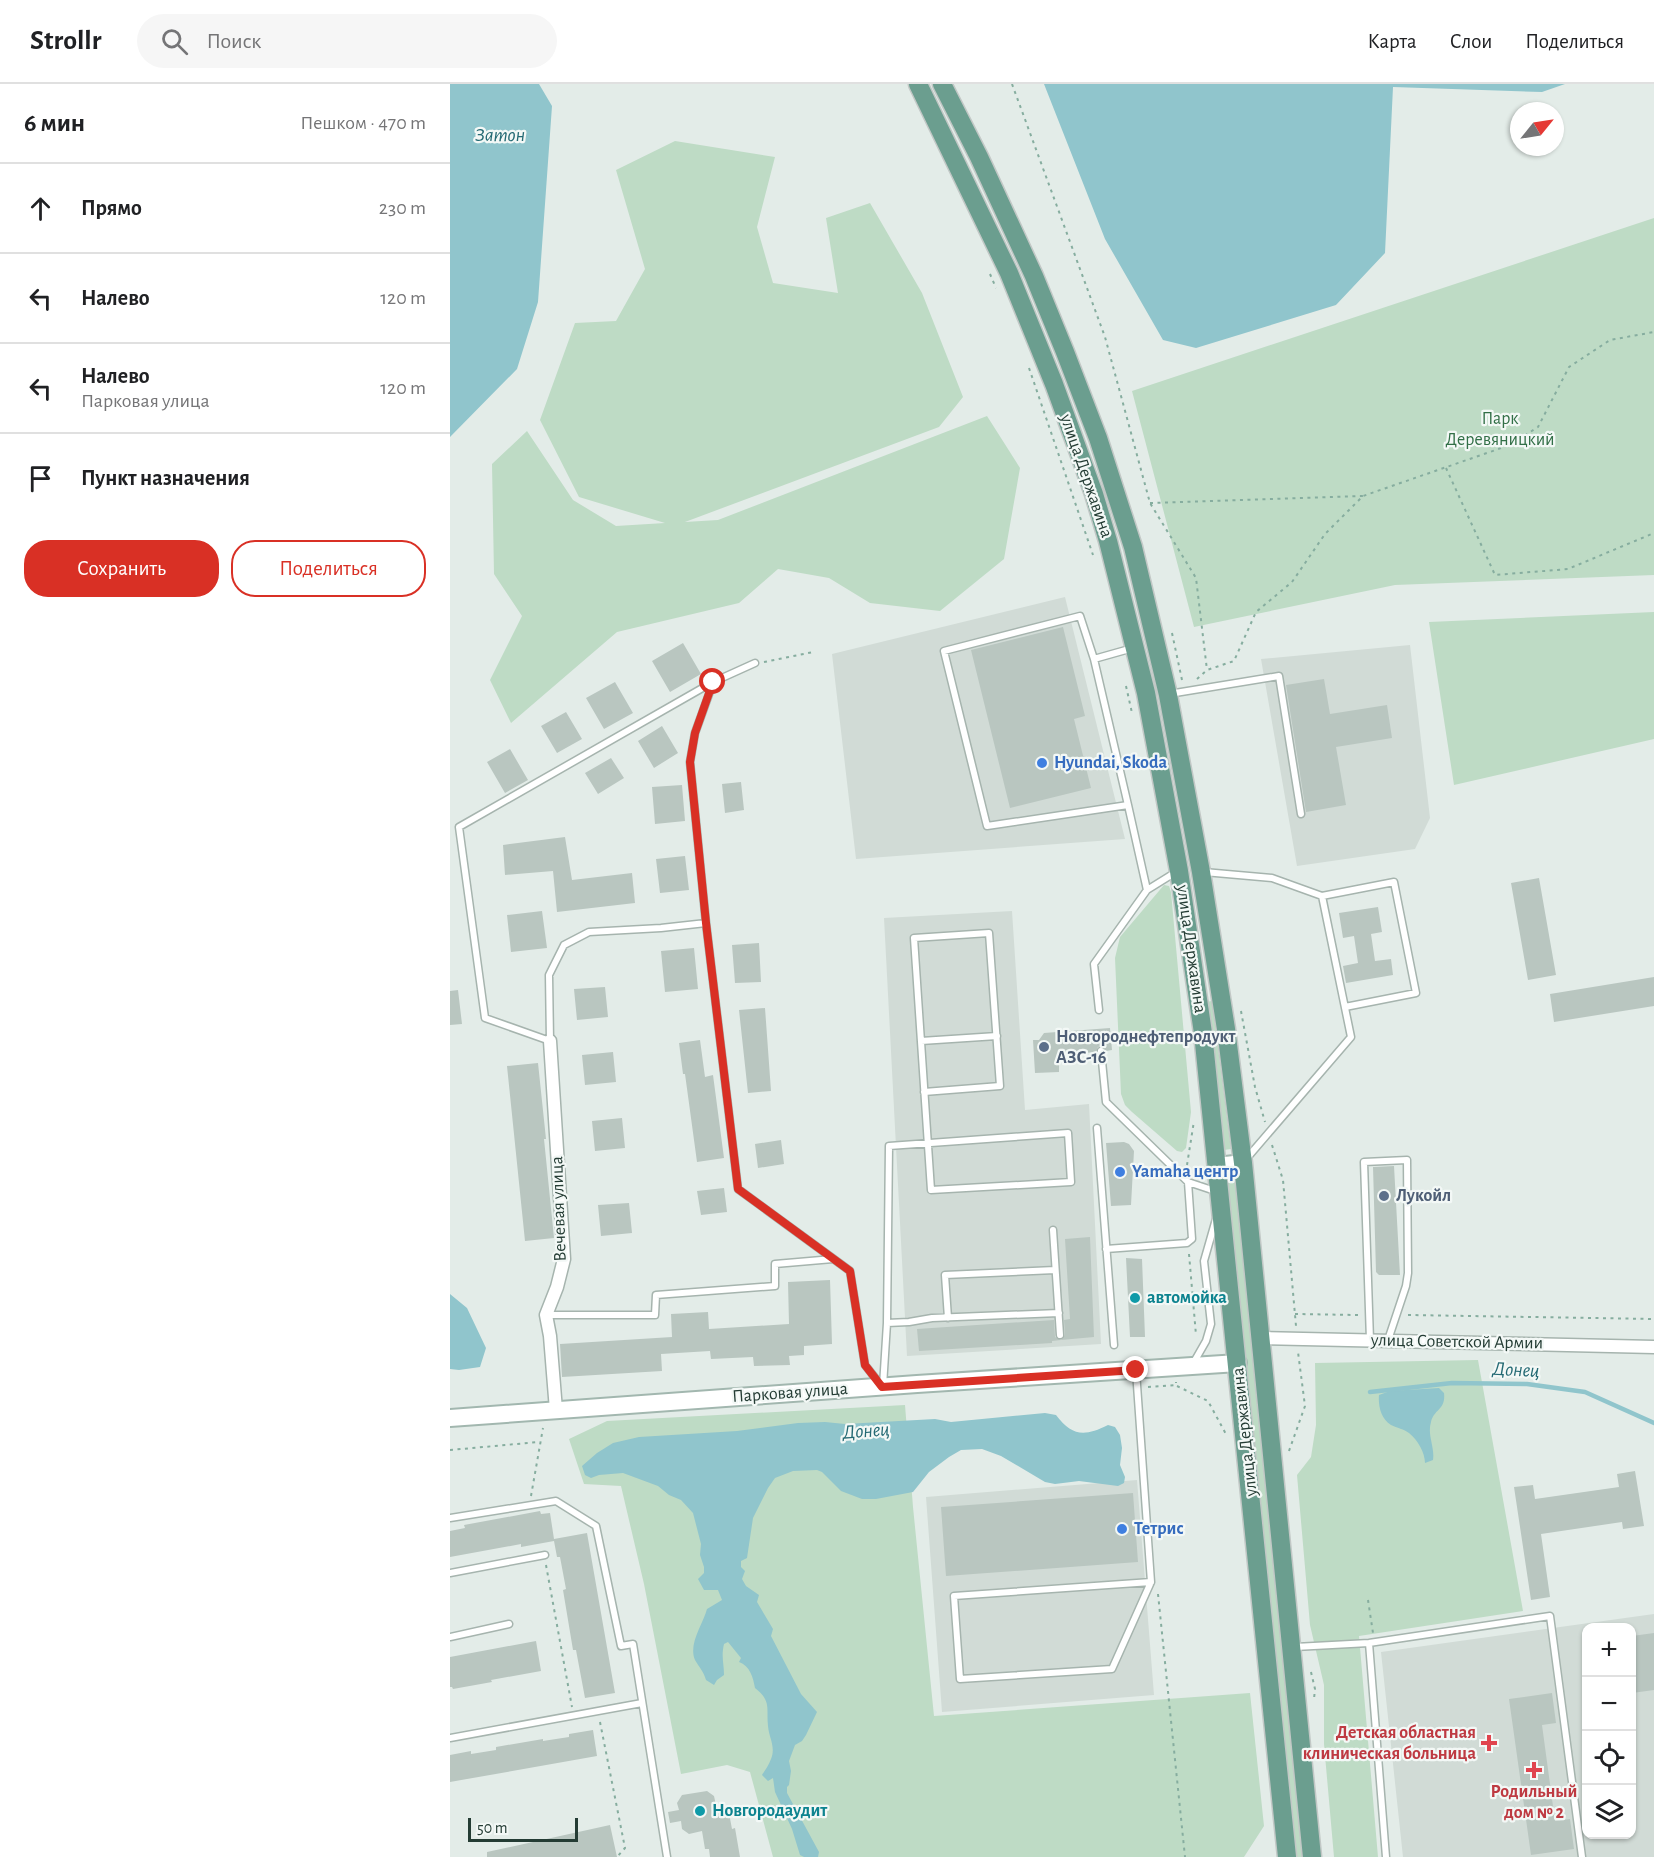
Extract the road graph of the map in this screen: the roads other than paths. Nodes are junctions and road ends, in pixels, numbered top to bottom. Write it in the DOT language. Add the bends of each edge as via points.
graph roads {
  1 [pos="918,84"];
  2 [pos="942,84"];
  3 [pos="1127,650"];
  4 [pos="1094,660"];
  5 [pos="755,663"];
  6 [pos="713,682"];
  7 [pos="1176,693"];
  8 [pos="1128,805"];
  9 [pos="1301,814"];
  10 [pos="1179,871"];
  11 [pos="1201,872"];
  12 [pos="1147,890"];
  13 [pos="1322,896"];
  14 [pos="706,923"];
  15 [pos="1345,1007"];
  16 [pos="1099,1010"];
  17 [pos="997,1036"];
  18 [pos="550,1041"];
  19 [pos="921,1041"];
  20 [pos="1101,1051"];
  21 [pos="924,1092"];
  22 [pos="1097,1128"];
  23 [pos="927,1143"];
  24 [pos="1243,1163"];
  25 [pos="1217,1166"];
  26 [pos="1186,1181"];
  27 [pos="1220,1197"];
  28 [pos="1053,1230"];
  29 [pos="1106,1249"];
  30 [pos="834,1259"];
  31 [pos="1055,1270"];
  32 [pos="1059,1313"];
  33 [pos="546,1315"];
  34 [pos="948,1318"];
  35 [pos="887,1323"];
  36 [pos="1060,1335"];
  37 [pos="1261,1338"];
  38 [pos="1370,1340"];
  39 [pos="1388,1341"];
  40 [pos="1114,1344"];
  41 [pos="1654,1347"];
  42 [pos="1238,1363"];
  43 [pos="1191,1366"];
  44 [pos="1136,1370"];
  45 [pos="882,1387"];
  46 [pos="550,1410"];
  47 [pos="450,1418"];
  48 [pos="450,1518"];
  49 [pos="545,1555"];
  50 [pos="450,1573"];
  51 [pos="1151,1582"];
  52 [pos="509,1624"];
  53 [pos="450,1637"];
  54 [pos="1370,1643"];
  55 [pos="1291,1648"];
  56 [pos="642,1703"];
  57 [pos="450,1738"];
  58 [pos="667,1857"];
  59 [pos="1287,1857"];
  60 [pos="1312,1857"];
  61 [pos="1386,1857"];
  62 [pos="1582,1857"];
  1 -- 3 [label="main road, улица Державина" via="1009,273 1054,384 1094,494"];
  2 -- 7 [label="main road, улица Державина" via="1034,276 1065,352 1098,438"];
  3 -- 4 [label="lane"];
  3 -- 10 [label="main road, улица Державина" via="1146,693"];
  4 -- 8 [label="lane"];
  4 -- 8 [label="lane" via="1080,616 944,651 987,826"];
  5 -- 6 [label="lane"];
  6 -- 14 [label="lane" via="695,733 690,762"];
  6 -- 18 [label="lane" via="459,827 485,1018"];
  7 -- 9 [label="lane" via="1279,676"];
  7 -- 11 [label="main road, улица Державина"];
  8 -- 12 [label="lane"];
  10 -- 12 [label="lane"];
  10 -- 25 [label="main road, улица Державина" via="1203,1033"];
  11 -- 13 [label="lane" via="1272,878"];
  11 -- 24 [label="main road, улица Державина"];
  12 -- 16 [label="lane" via="1094,964"];
  13 -- 15 [label="lane"];
  13 -- 15 [label="lane" via="1394,882 1399,904 1416,993"];
  14 -- 18 [label="lane" via="589,932 564,945 549,975"];
  14 -- 30 [label="lane" via="738,1189"];
  15 -- 24 [label="lane" via="1351,1037"];
  17 -- 19 [label="lane"];
  17 -- 19 [label="lane" via="989,933 914,938"];
  17 -- 21 [label="lane" via="1000,1086"];
  18 -- 33 [label="street, Вечевая улица" via="564,1259"];
  19 -- 21 [label="lane"];
  20 -- 26 [label="lane" via="1106,1102"];
  21 -- 23 [label="lane"];
  22 -- 29 [label="lane"];
  23 -- 23 [label="lane" via="1068,1133 1071,1182 931,1190"];
  23 -- 35 [label="lane" via="889,1146"];
  24 -- 25 [label="street"];
  24 -- 37 [label="main road, улица Державина"];
  25 -- 27 [label="main road, улица Державина"];
  26 -- 27 [label="lane"];
  26 -- 29 [label="lane" via="1192,1239 1188,1243"];
  27 -- 42 [label="main road, улица Державина"];
  27 -- 43 [label="lane" via="1204,1261 1211,1324"];
  28 -- 31 [label="lane"];
  29 -- 40 [label="lane"];
  30 -- 33 [label="lane" via="775,1264 775,1286 656,1295 655,1314"];
  30 -- 45 [label="lane" via="850,1271 865,1365"];
  31 -- 32 [label="lane"];
  31 -- 34 [label="lane" via="945,1275"];
  32 -- 34 [label="lane"];
  32 -- 36 [label="lane"];
  33 -- 46 [label="street" via="550,1336"];
  34 -- 35 [label="lane"];
  35 -- 45 [label="lane"];
  37 -- 38 [label="street, улица Советской Армии"];
  37 -- 55 [label="main road, улица Державина"];
  38 -- 39 [label="street, улица Советской Армии"];
  38 -- 39 [label="lane" via="1364,1162 1407,1160 1408,1273"];
  39 -- 41 [label="street, улица Советской Армии"];
  42 -- 43 [label="street, Парковая улица"];
  42 -- 59 [label="main road, улица Державина"];
  43 -- 44 [label="street, Парковая улица"];
  44 -- 45 [label="street, Парковая улица"];
  44 -- 51 [label="lane"];
  45 -- 46 [label="street, Парковая улица"];
  46 -- 47 [label="street, Парковая улица"];
  48 -- 56 [label="lane" via="556,1501 596,1526 621,1646 633,1644"];
  49 -- 50 [label="lane"];
  51 -- 51 [label="lane" via="954,1596 960,1679 1112,1669"];
  52 -- 53 [label="lane"];
  54 -- 55 [label="lane"];
  54 -- 61 [label="lane"];
  54 -- 62 [label="lane" via="1550,1616"];
  55 -- 60 [label="main road, улица Державина"];
  56 -- 57 [label="lane"];
  56 -- 58 [label="lane"];
}
